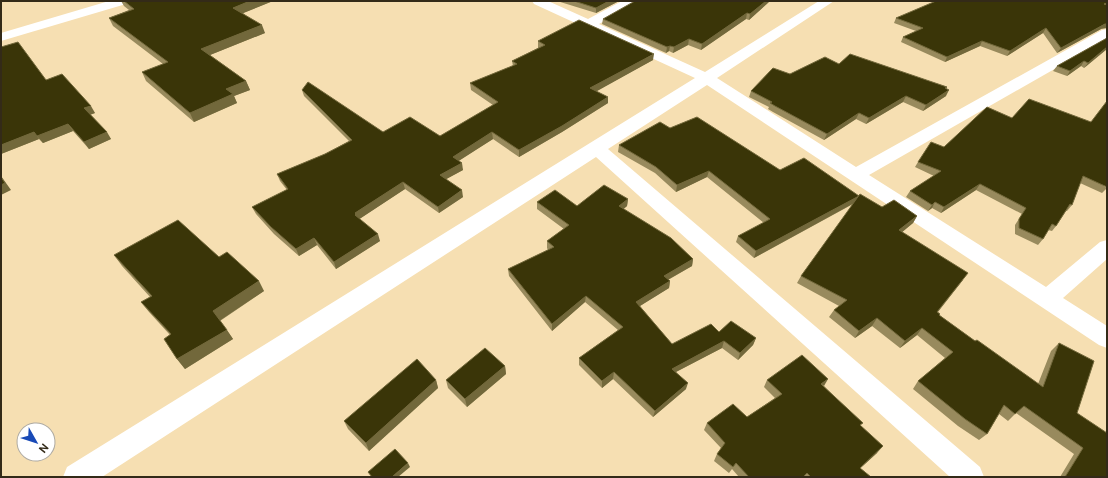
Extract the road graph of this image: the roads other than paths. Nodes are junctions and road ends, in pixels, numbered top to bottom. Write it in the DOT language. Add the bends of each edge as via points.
graph roads {
  1 [pos="122,1"];
  2 [pos="538,1"];
  3 [pos="631,1"];
  4 [pos="828,1"];
  5 [pos="589,24"];
  6 [pos="1107,33"];
  7 [pos="1,37"];
  8 [pos="706,78"];
  9 [pos="596,148"];
  10 [pos="855,175"];
  11 [pos="1107,247"];
  12 [pos="1047,299"];
  13 [pos="1107,338"];
  14 [pos="77,477"];
  15 [pos="970,477"];
  1 -- 7 [label="street"];
  2 -- 5 [label="street"];
  3 -- 5 [label="street"];
  4 -- 8 [label="street"];
  5 -- 8 [label="street"];
  6 -- 10 [label="street"];
  8 -- 9 [label="street"];
  8 -- 10 [label="street"];
  9 -- 14 [label="street"];
  9 -- 15 [label="street"];
  10 -- 12 [label="street"];
  11 -- 12 [label="street"];
  12 -- 13 [label="street"];
}
